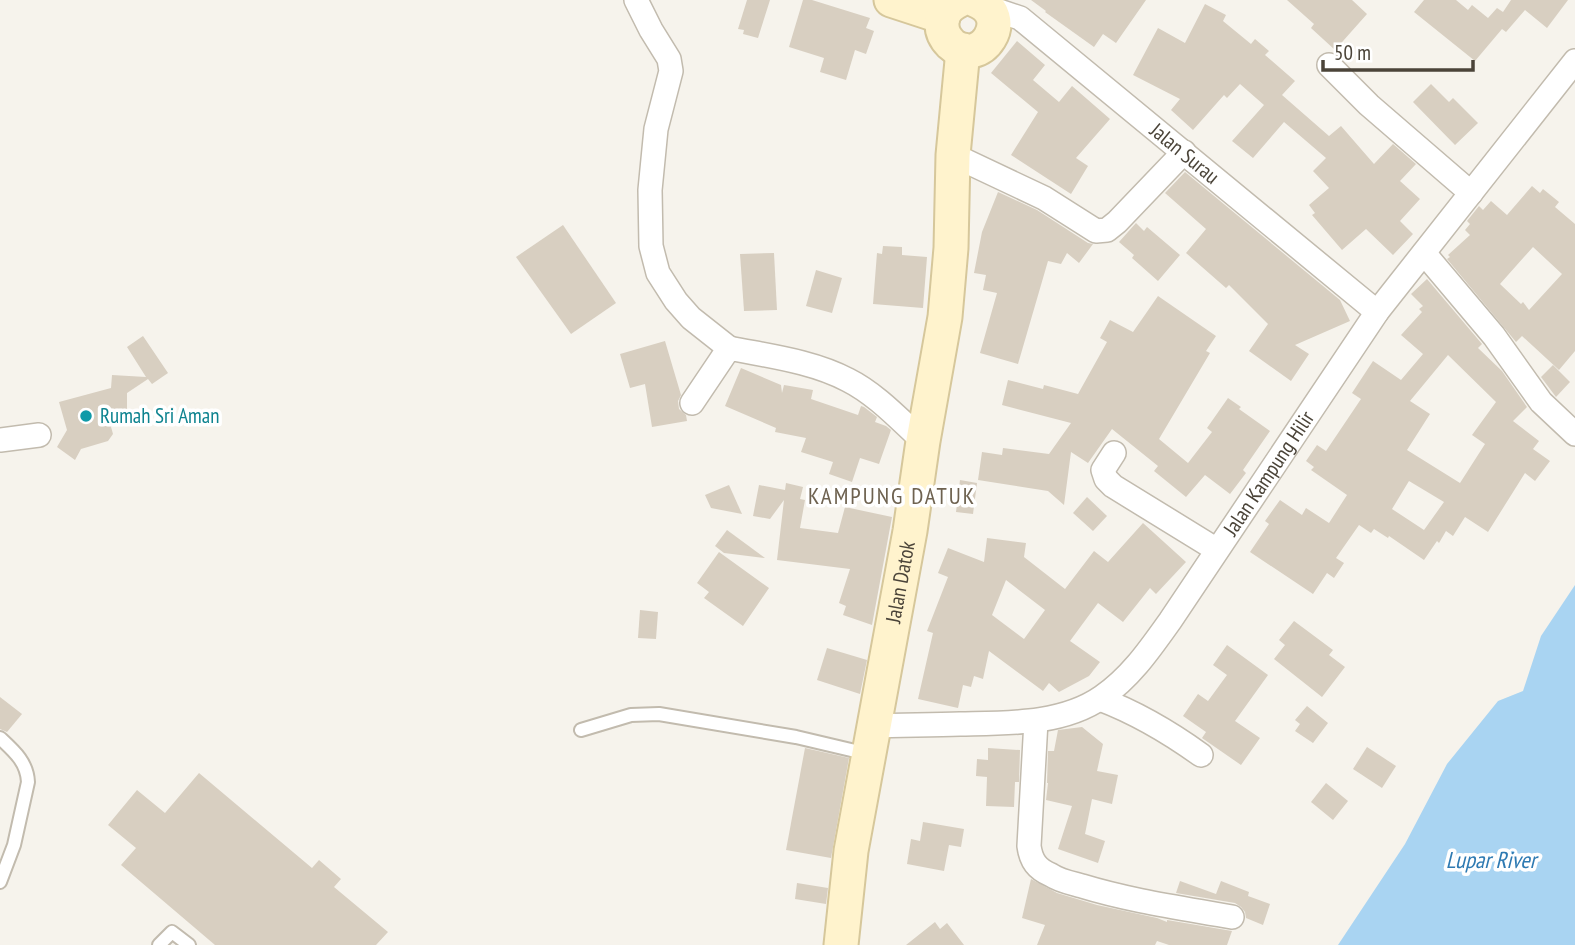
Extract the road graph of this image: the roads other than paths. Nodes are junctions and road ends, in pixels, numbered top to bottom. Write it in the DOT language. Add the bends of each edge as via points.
graph roads {
  1 [pos="636,0"];
  2 [pos="891,0"];
  3 [pos="966,6"];
  4 [pos="963,50"];
  5 [pos="1575,61"];
  6 [pos="1329,65"];
  7 [pos="1184,152"];
  8 [pos="953,155"];
  9 [pos="1471,193"];
  10 [pos="1424,253"];
  11 [pos="1377,312"];
  12 [pos="729,348"];
  13 [pos="692,403"];
  14 [pos="1575,433"];
  15 [pos="39,435"];
  16 [pos="0,440"];
  17 [pos="923,441"];
  18 [pos="1114,453"];
  19 [pos="1217,550"];
  20 [pos="1100,699"];
  21 [pos="1036,721"];
  22 [pos="581,730"];
  23 [pos="0,738"];
  24 [pos="871,740"];
  25 [pos="1201,755"];
  26 [pos="0,883"];
  27 [pos="1232,917"];
  28 [pos="159,945"];
  29 [pos="189,945"];
  30 [pos="841,945"];
  1 -- 12 [label="street" via="671,71 656,129 650,190 651,246 658,273 691,318"];
  2 -- 3 [label="main road"];
  3 -- 4 [label="main road" via="942,26 948,42"];
  3 -- 4 [label="main road" via="994,20 994,28 980,48"];
  3 -- 7 [label="street, Jalan Surau" via="1020,18"];
  4 -- 8 [label="main road, Jalan Datok"];
  5 -- 9 [label="street, Jalan Kampung Hilir"];
  6 -- 9 [label="street"];
  7 -- 8 [label="street" via="1117,222 1101,232 1044,198"];
  7 -- 11 [label="street, Jalan Surau"];
  8 -- 17 [label="main road, Jalan Datok" via="945,317"];
  9 -- 10 [label="street, Jalan Kampung Hilir"];
  10 -- 11 [label="street, Jalan Kampung Hilir"];
  10 -- 14 [label="street" via="1494,336 1541,402"];
  11 -- 19 [label="street, Jalan Kampung Hilir"];
  12 -- 13 [label="street"];
  12 -- 17 [label="street" via="841,376 873,396"];
  15 -- 16 [label="street"];
  17 -- 24 [label="main road, Jalan Datok"];
  18 -- 19 [label="street" via="1103,470 1113,486"];
  19 -- 20 [label="street, Jalan Kampung Hilir" via="1143,660"];
  20 -- 21 [label="street, Jalan Kampung Hilir"];
  20 -- 25 [label="street" via="1128,710"];
  21 -- 24 [label="street, Jalan Kampung Hilir"];
  21 -- 27 [label="street" via="1029,846 1031,858 1040,868 1102,892"];
  22 -- 24 [label="lane" via="631,715 659,714 796,737"];
  23 -- 26 [label="lane" via="23,763 28,782"];
  24 -- 30 [label="main road, Jalan Datok" via="851,851"];
  28 -- 29 [label="lane" via="172,932"];
}
